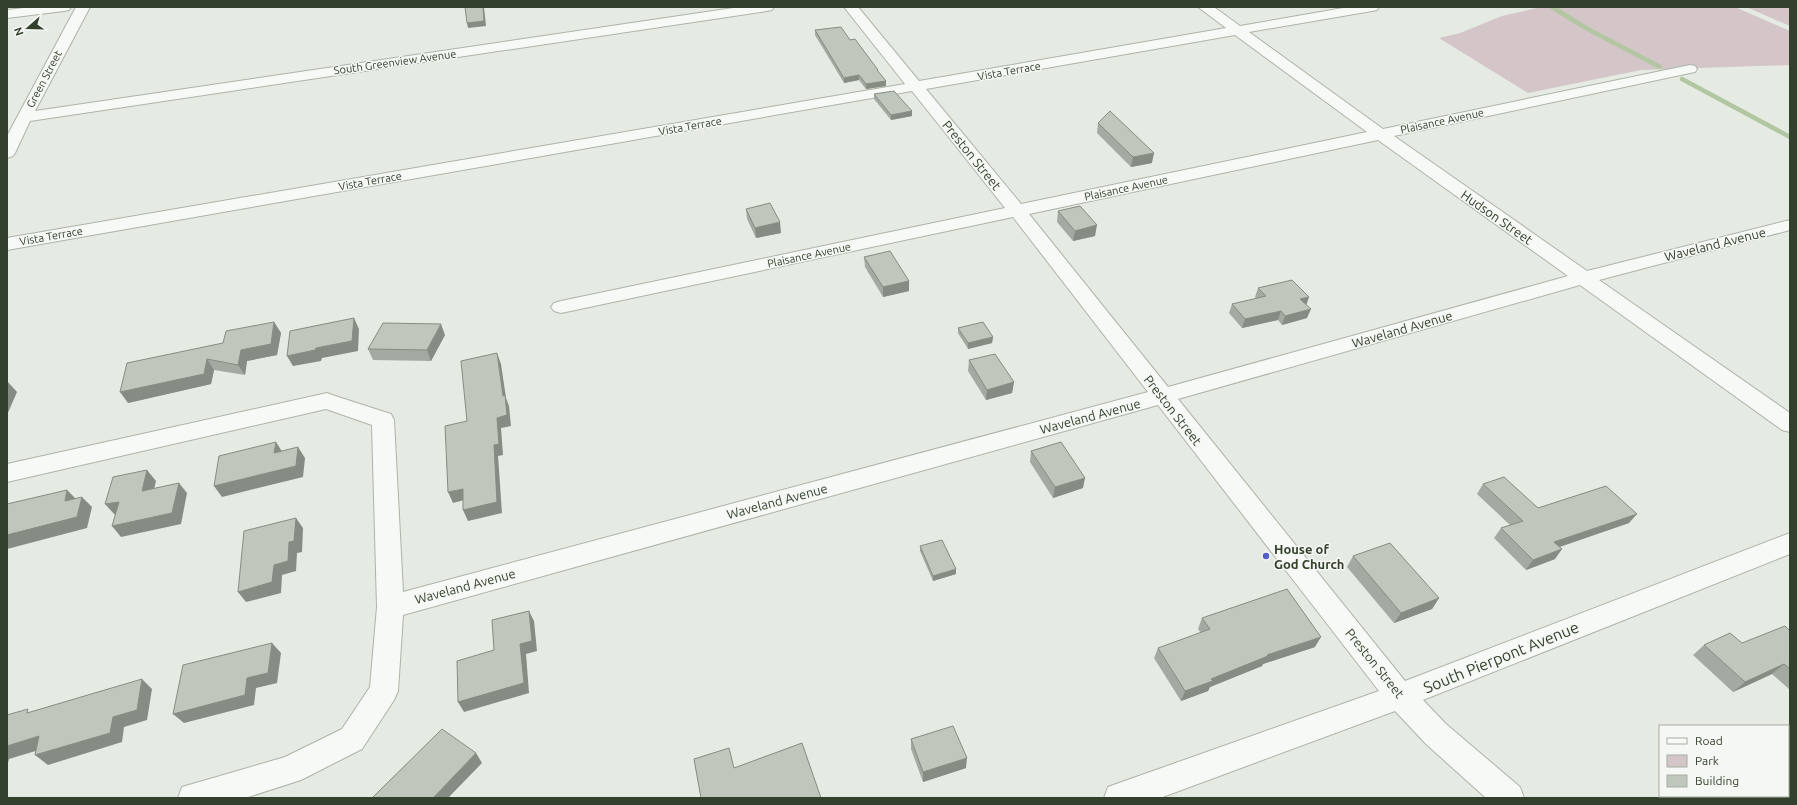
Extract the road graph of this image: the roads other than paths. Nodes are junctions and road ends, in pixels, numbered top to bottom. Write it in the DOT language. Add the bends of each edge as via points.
graph roads {
  1 [pos="64,7"];
  2 [pos="82,7"];
  3 [pos="767,7"];
  4 [pos="851,7"];
  5 [pos="1205,7"];
  6 [pos="1372,7"];
  7 [pos="7,14"];
  8 [pos="1238,30"];
  9 [pos="1690,69"];
  10 [pos="917,87"];
  11 [pos="24,117"];
  12 [pos="1380,134"];
  13 [pos="7,153"];
  14 [pos="1017,211"];
  15 [pos="1790,225"];
  16 [pos="7,244"];
  17 [pos="1583,278"];
  18 [pos="561,307"];
  19 [pos="1162,396"];
  20 [pos="1790,424"];
  21 [pos="7,473"];
  22 [pos="1790,543"];
  23 [pos="390,607"];
  24 [pos="1400,696"];
  25 [pos="194,798"];
  26 [pos="1119,798"];
  27 [pos="1509,798"];
  1 -- 7 [label="street"];
  2 -- 11 [label="street, Green Street"];
  3 -- 11 [label="street, South Greenview Avenue"];
  4 -- 10 [label="street, Preston Street"];
  5 -- 8 [label="street, Hudson Street"];
  6 -- 8 [label="street, Vista Terrace"];
  8 -- 10 [label="street, Vista Terrace"];
  8 -- 12 [label="street, Hudson Street"];
  9 -- 12 [label="street, Plaisance Avenue"];
  10 -- 14 [label="street, Preston Street"];
  10 -- 16 [label="street, Vista Terrace"];
  11 -- 13 [label="street, Green Street"];
  12 -- 14 [label="street, Plaisance Avenue"];
  12 -- 17 [label="street, Hudson Street"];
  14 -- 18 [label="street, Plaisance Avenue"];
  14 -- 19 [label="street, Preston Street"];
  15 -- 17 [label="street, Waveland Avenue"];
  17 -- 19 [label="street, Waveland Avenue"];
  17 -- 20 [label="street, Hudson Street"];
  19 -- 23 [label="street, Waveland Avenue"];
  19 -- 24 [label="street, Preston Street"];
  21 -- 23 [label="street" via="327,401 383,420"];
  22 -- 24 [label="street, South Pierpont Avenue"];
  23 -- 25 [label="street" via="384,691 352,738 290,770"];
  24 -- 26 [label="street, South Pierpont Avenue"];
  24 -- 27 [label="street, Preston Street" via="1436,734"];
}
